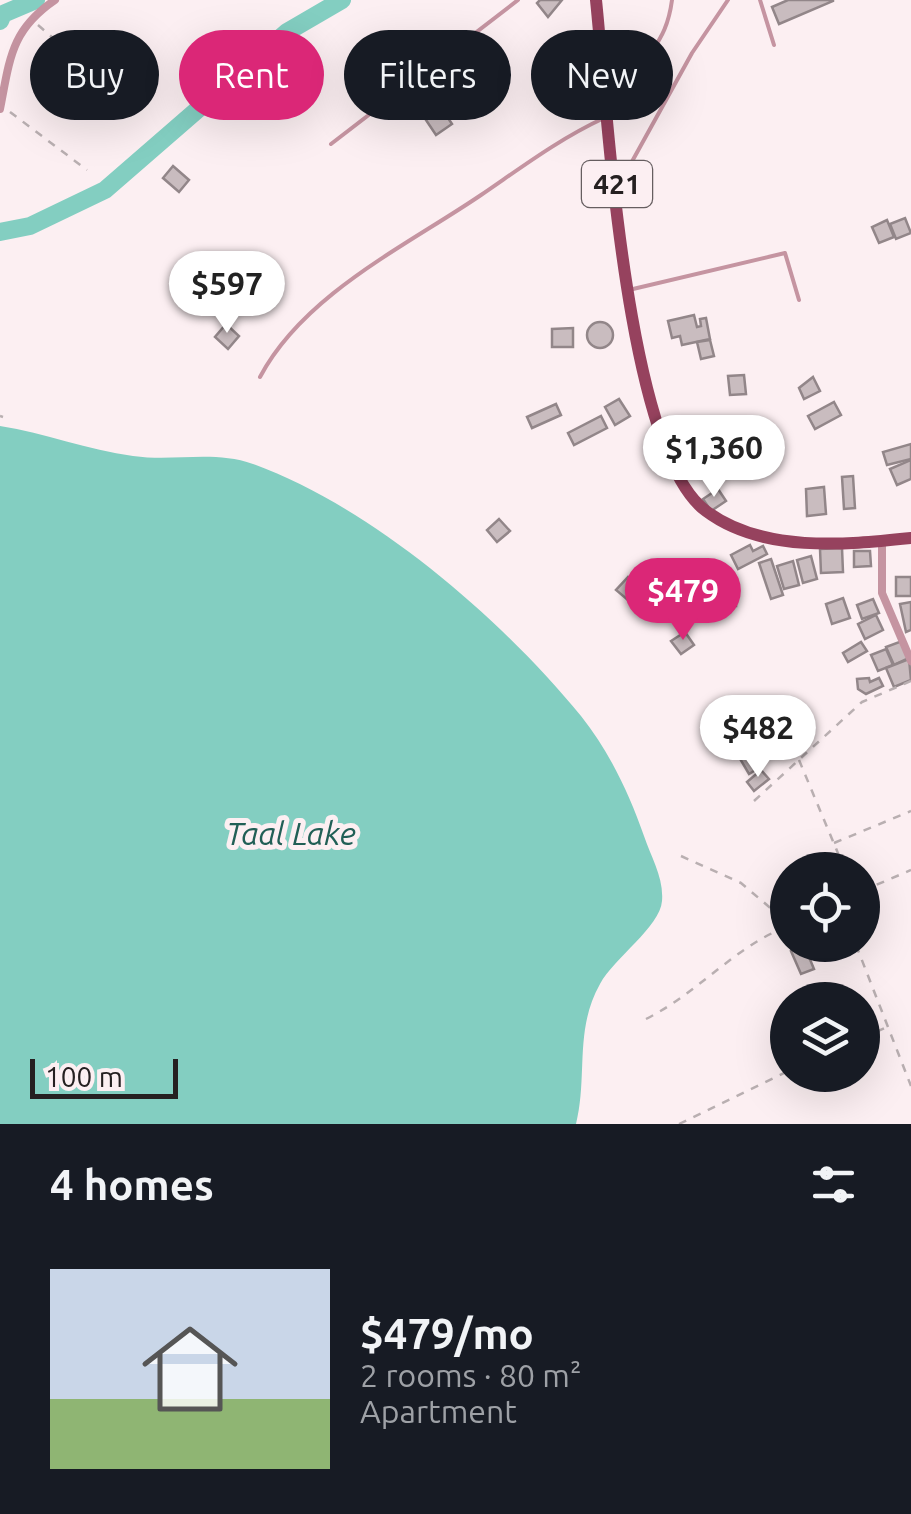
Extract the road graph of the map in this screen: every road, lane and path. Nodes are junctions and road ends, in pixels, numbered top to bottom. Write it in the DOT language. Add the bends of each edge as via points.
graph roads {
  1 [pos="55,0"];
  2 [pos="518,0"];
  3 [pos="596,0"];
  4 [pos="672,0"];
  5 [pos="728,0"];
  6 [pos="760,0"];
  7 [pos="30,18"];
  8 [pos="44,30"];
  9 [pos="599,30"];
  10 [pos="668,30"];
  11 [pos="774,45"];
  12 [pos="0,107"];
  13 [pos="602,120"];
  14 [pos="609,120"];
  15 [pos="331,144"];
  16 [pos="87,170"];
  17 [pos="617,190"];
  18 [pos="628,290"];
  19 [pos="798,300"];
  20 [pos="260,377"];
  21 [pos="911,538"];
  22 [pos="882,541"];
  23 [pos="911,661"];
  24 [pos="911,682"];
  25 [pos="798,758"];
  26 [pos="754,801"];
  27 [pos="911,811"];
  28 [pos="834,843"];
  29 [pos="838,852"];
  30 [pos="680,856"];
  31 [pos="911,870"];
  32 [pos="880,883"];
  33 [pos="770,908"];
  34 [pos="770,933"];
  35 [pos="863,962"];
  36 [pos="646,1019"];
  37 [pos="889,1026"];
  38 [pos="880,1030"];
  39 [pos="770,1080"];
  40 [pos="911,1086"];
  41 [pos="679,1124"];
  1 -- 7 [label="street"];
  2 -- 15 [label="lane"];
  3 -- 9 [label="main road, 421"];
  4 -- 10 [label="lane"];
  5 -- 17 [label="lane"];
  6 -- 11 [label="lane"];
  7 -- 8 [label="path"];
  7 -- 12 [label="street" via="11,52"];
  12 -- 16 [label="path"];
  13 -- 20 [label="lane" via="538,154 322,305 276,347"];
  14 -- 17 [label="main road, 421"];
  17 -- 18 [label="main road, 421"];
  18 -- 19 [label="lane" via="786,253"];
  18 -- 22 [label="main road, 421" via="640,368 688,495 750,535"];
  21 -- 22 [label="main road, 421"];
  22 -- 23 [label="street" via="882,593"];
  24 -- 25 [label="path" via="862,702"];
  25 -- 26 [label="path"];
  25 -- 28 [label="path"];
  27 -- 28 [label="path"];
  28 -- 29 [label="path"];
  30 -- 33 [label="path" via="741,883"];
  31 -- 32 [label="path"];
  34 -- 36 [label="path"];
  35 -- 37 [label="path"];
  37 -- 38 [label="path"];
  37 -- 40 [label="path"];
  39 -- 41 [label="path"];
}
